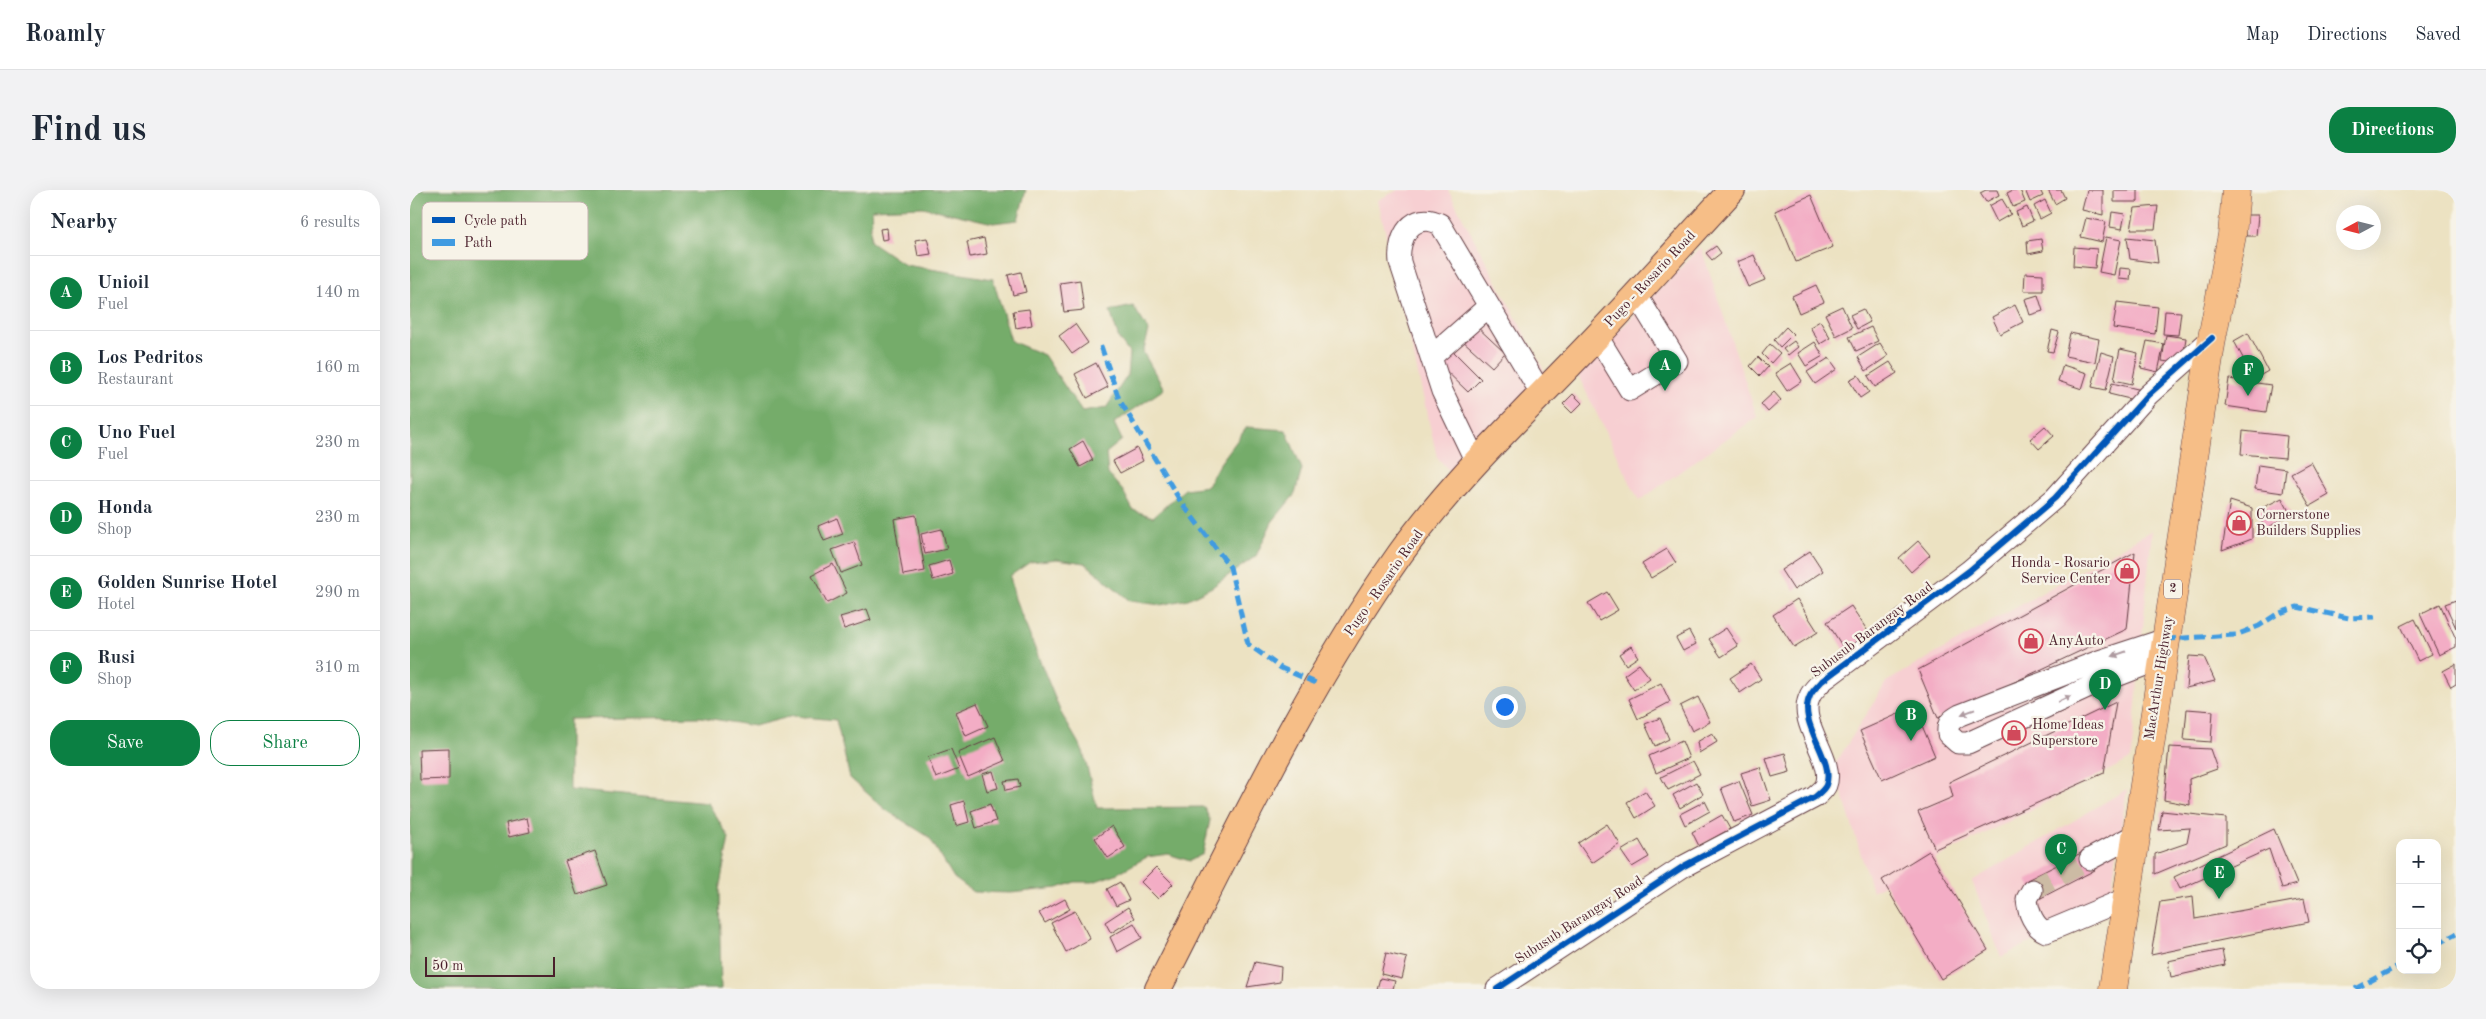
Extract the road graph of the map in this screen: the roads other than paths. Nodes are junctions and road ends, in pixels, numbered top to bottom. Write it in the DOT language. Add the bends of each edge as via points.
graph roads {
  1 [pos="1732,190"];
  2 [pos="2236,190"];
  3 [pos="1636,294"];
  4 [pos="1489,306"];
  5 [pos="1598,336"];
  6 [pos="2212,338"];
  7 [pos="1431,357"];
  8 [pos="1541,393"];
  9 [pos="1476,462"];
  10 [pos="2164,648"];
  11 [pos="2135,835"];
  12 [pos="2090,859"];
  13 [pos="2032,890"];
  14 [pos="2125,899"];
  15 [pos="1158,989"];
  16 [pos="1497,989"];
  17 [pos="2113,989"];
  1 -- 3 [label="main road, Pugo - Rosario Road"];
  2 -- 6 [label="highway, MacArthur Highway / 2" via="2232,235"];
  3 -- 5 [label="main road, Pugo - Rosario Road"];
  3 -- 5 [label="street" via="1677,361 1630,390"];
  4 -- 7 [label="street"];
  4 -- 7 [label="street" via="1440,224 1431,219 1408,228 1398,248 1400,262"];
  4 -- 8 [label="street"];
  5 -- 8 [label="main road, Pugo - Rosario Road"];
  6 -- 10 [label="highway, MacArthur Highway / 2"];
  6 -- 16 [label="street, Subusub Barangay Road" via="2148,395 2055,498 1969,571 1813,691 1807,713 1826,767 1825,788 1815,797 1684,866"];
  7 -- 9 [label="street" via="1442,391"];
  8 -- 9 [label="main road, Pugo - Rosario Road"];
  9 -- 15 [label="main road, Pugo - Rosario Road" via="1401,553 1316,683"];
  10 -- 10 [label="street, one-way" via="2099,661 1960,715 1950,721 1948,734 1958,742 1968,743 2096,684"];
  10 -- 11 [label="highway, MacArthur Highway / 2"];
  11 -- 12 [label="street"];
  11 -- 14 [label="highway, MacArthur Highway / 2"];
  13 -- 14 [label="street" via="2027,899 2030,912 2038,928 2046,932"];
  14 -- 17 [label="highway, MacArthur Highway / 2"];
}
